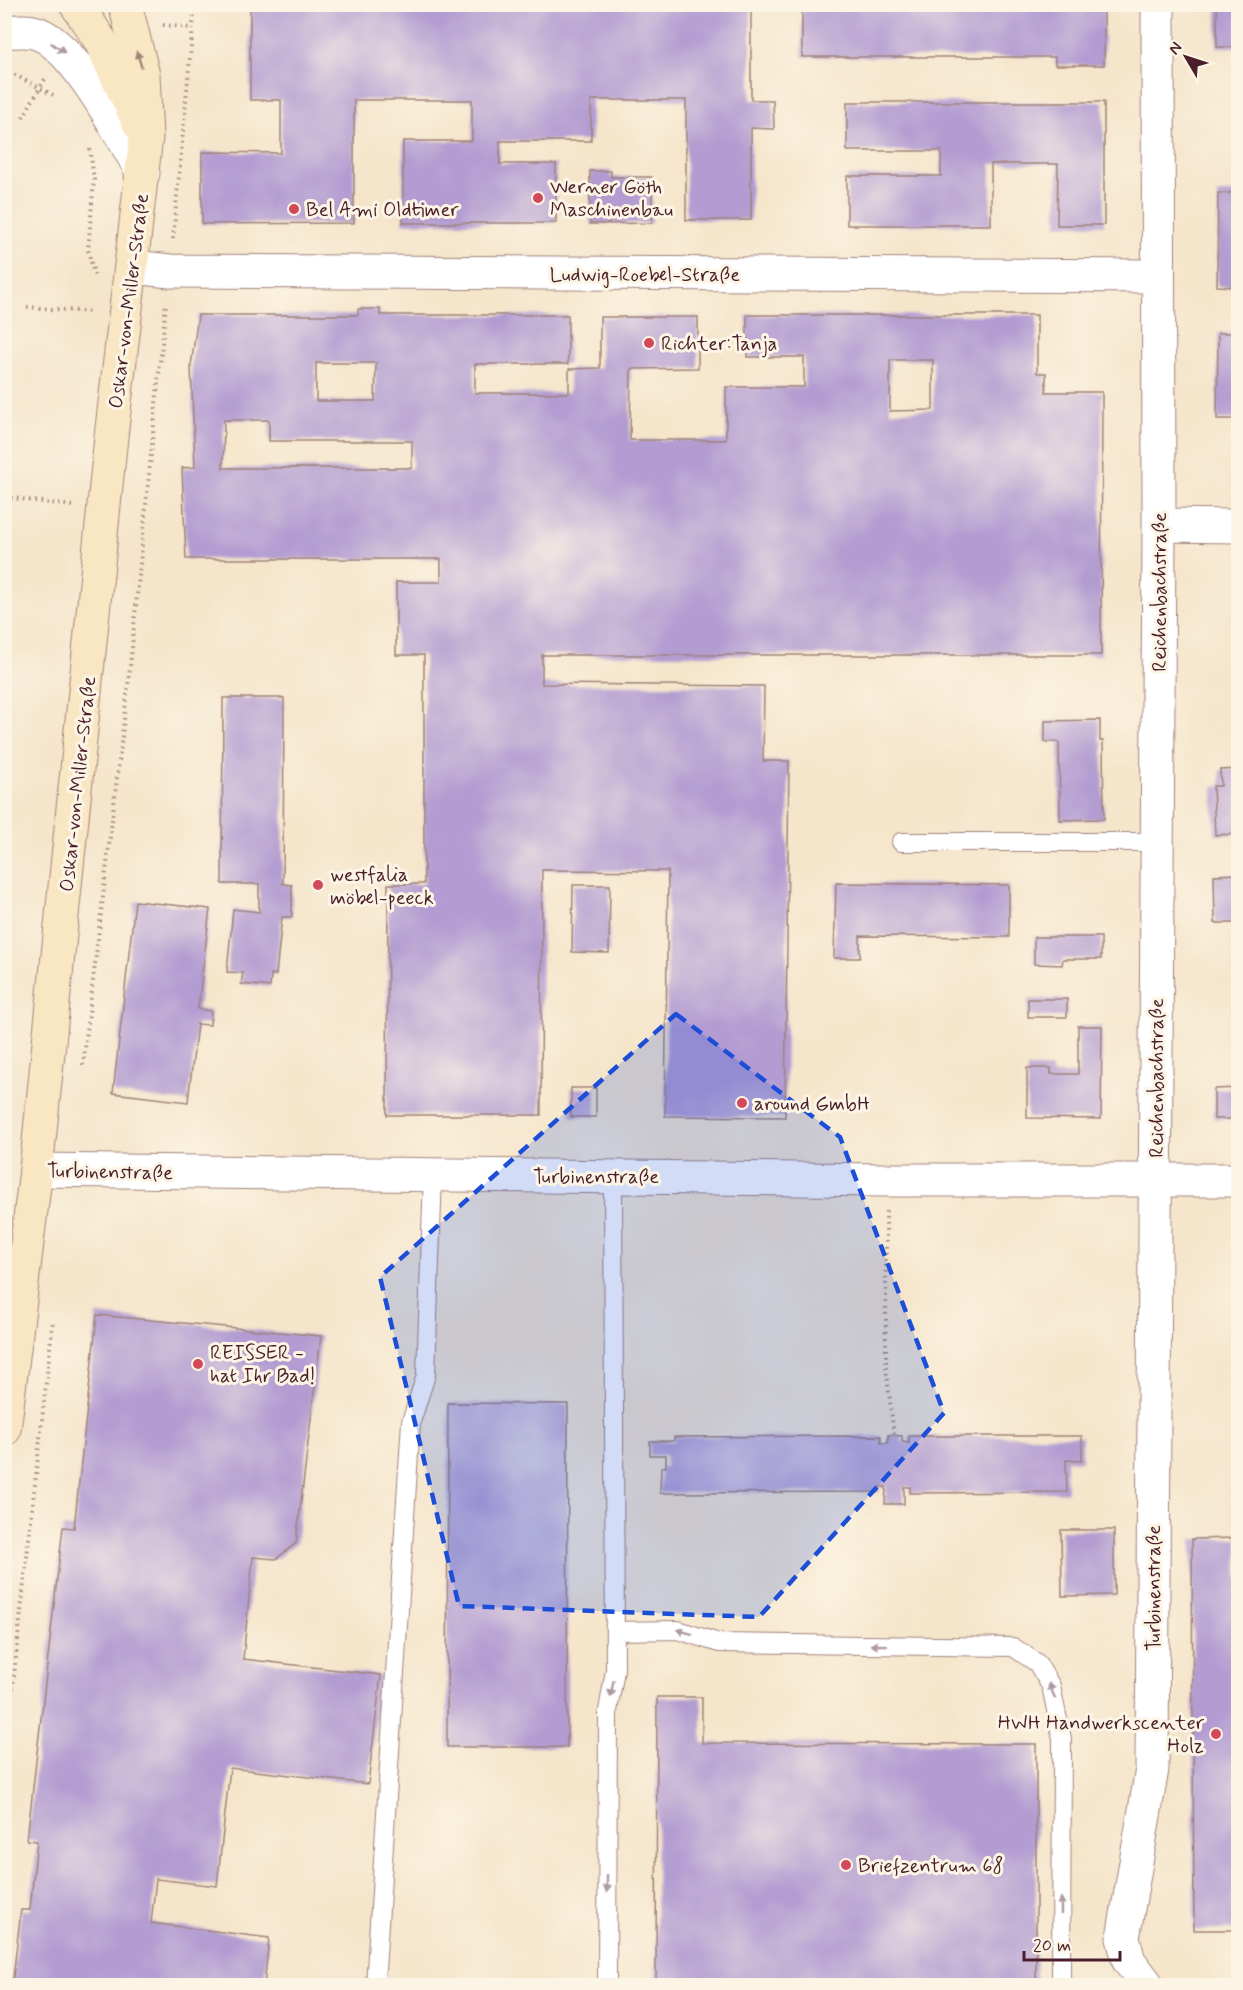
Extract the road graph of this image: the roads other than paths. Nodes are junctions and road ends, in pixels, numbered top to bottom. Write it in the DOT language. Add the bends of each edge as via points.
graph roads {
  1 [pos="76,4"];
  2 [pos="125,4"];
  3 [pos="1158,4"];
  4 [pos="4,31"];
  5 [pos="146,137"];
  6 [pos="142,173"];
  7 [pos="133,267"];
  8 [pos="1158,276"];
  9 [pos="1159,525"];
  10 [pos="1239,526"];
  11 [pos="902,842"];
  12 [pos="1157,842"];
  13 [pos="36,1170"];
  14 [pos="433,1175"];
  15 [pos="613,1176"];
  16 [pos="1155,1180"];
  17 [pos="1239,1180"];
  18 [pos="4,1430"];
  19 [pos="615,1631"];
  20 [pos="375,1986"];
  21 [pos="607,1986"];
  22 [pos="1061,1986"];
  23 [pos="1148,1986"];
  1 -- 5 [label="main road" via="100,40"];
  5 -- 2 [label="main road, Oskar-von-Miller-Straße, one-way" via="143,75"];
  3 -- 8 [label="street, Reichenbachstraße"];
  4 -- 6 [label="street, one-way" via="34,32 69,56 95,92"];
  5 -- 6 [label="main road, Oskar-von-Miller-Straße"];
  6 -- 7 [label="main road, Oskar-von-Miller-Straße"];
  7 -- 8 [label="street, Ludwig-Roebel-Straße" via="170,271"];
  7 -- 13 [label="main road, Oskar-von-Miller-Straße"];
  8 -- 9 [label="street, Reichenbachstraße"];
  9 -- 10 [label="street"];
  9 -- 12 [label="street, Reichenbachstraße"];
  11 -- 12 [label="lane"];
  12 -- 16 [label="street, Reichenbachstraße"];
  13 -- 14 [label="street, Turbinenstraße"];
  13 -- 18 [label="main road, Oskar-von-Miller-Straße"];
  14 -- 15 [label="street, Turbinenstraße"];
  14 -- 20 [label="lane" via="426,1375 411,1422"];
  15 -- 16 [label="street, Turbinenstraße"];
  15 -- 19 [label="lane"];
  16 -- 17 [label="street, Turbinenstraße"];
  16 -- 23 [label="street, Turbinenstraße" via="1152,1769 1123,1938 1129,1961"];
  19 -- 21 [label="lane, one-way" via="615,1670 608,1711"];
  22 -- 19 [label="lane, one-way" via="1062,1739 1051,1686 1037,1663 1012,1647 719,1642 678,1630"];
}
